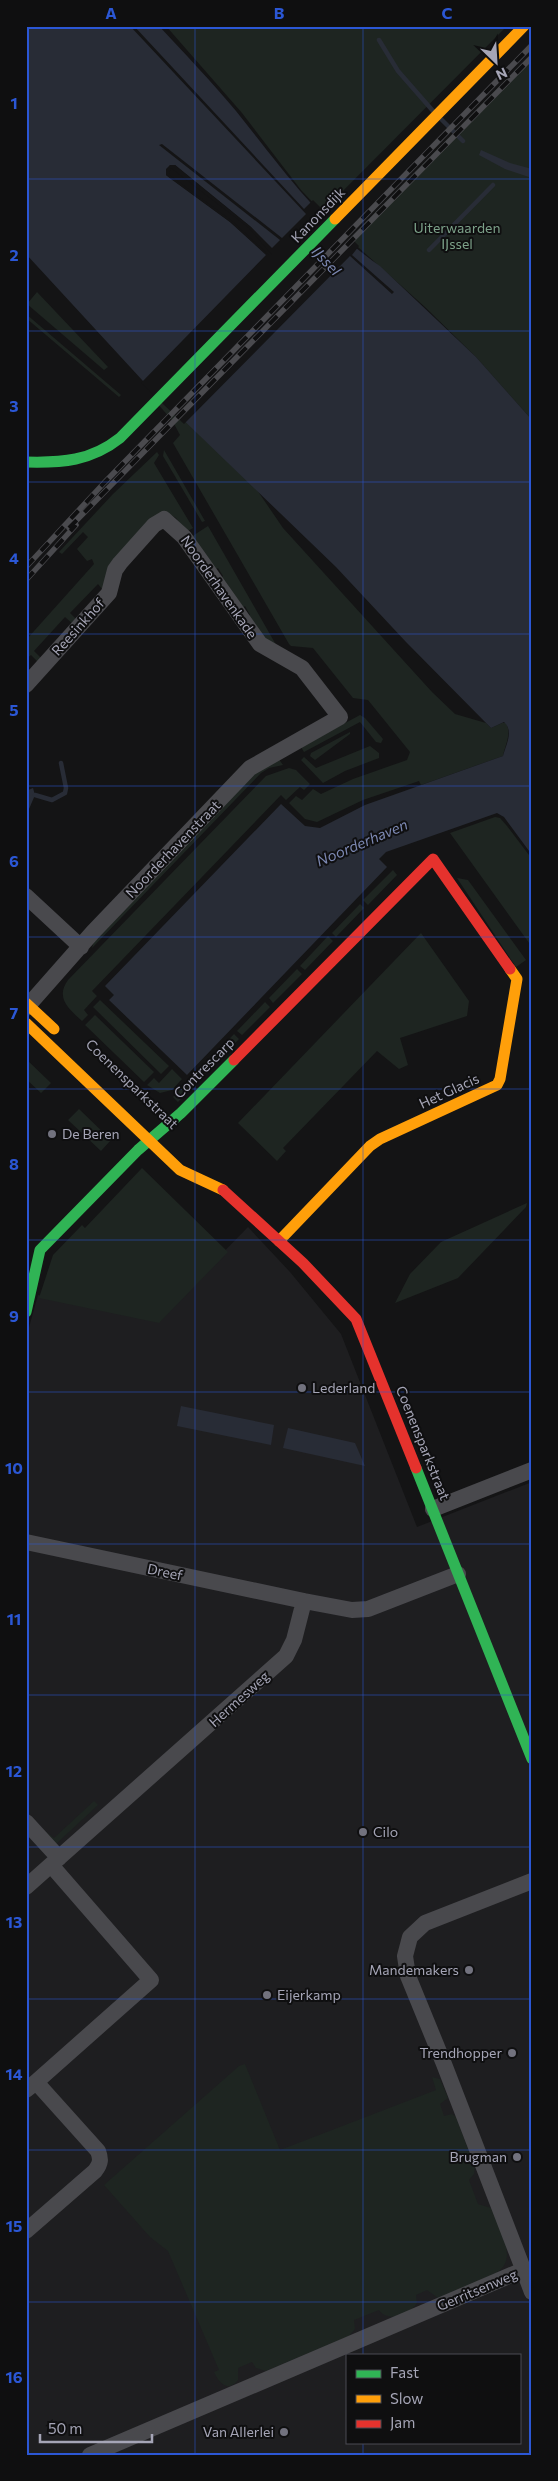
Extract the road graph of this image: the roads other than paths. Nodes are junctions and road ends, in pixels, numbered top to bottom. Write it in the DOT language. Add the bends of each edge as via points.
graph roads {
  1 [pos="524,26"];
  2 [pos="26,462"];
  3 [pos="120,563"];
  4 [pos="26,685"];
  5 [pos="340,717"];
  6 [pos="433,858"];
  7 [pos="26,896"];
  8 [pos="80,947"];
  9 [pos="27,1005"];
  10 [pos="26,1023"];
  11 [pos="65,1040"];
  12 [pos="148,1141"];
  13 [pos="196,1165"];
  14 [pos="216,1186"];
  15 [pos="279,1240"];
  16 [pos="26,1312"];
  17 [pos="532,1470"];
  18 [pos="433,1509"];
  19 [pos="26,1542"];
  20 [pos="458,1574"];
  21 [pos="304,1601"];
  22 [pos="532,1759"];
  23 [pos="26,1822"];
  24 [pos="55,1862"];
  25 [pos="532,1881"];
  26 [pos="26,1887"];
  27 [pos="31,2086"];
  28 [pos="26,2231"];
  29 [pos="523,2270"];
  30 [pos="532,2292"];
  31 [pos="90,2455"];
  1 -- 2 [label="street, Kanonsdijk" via="110,446 84,459 66,463"];
  3 -- 4 [label="street, Reesinkhof" via="109,593"];
  3 -- 5 [label="street, Noorderhavenkade" via="159,521 164,519 172,524 260,644 302,668"];
  5 -- 8 [label="street, Noorderhavenstraat" via="250,768"];
  6 -- 12 [label="street, Contrescarp"];
  6 -- 15 [label="street, Het Glacis" via="517,979 500,1079 497,1085 380,1139"];
  7 -- 8 [label="street"];
  8 -- 9 [label="street, Noorderhavenstraat"];
  9 -- 11 [label="street, Coenensparkstraat"];
  10 -- 12 [label="street, Coenensparkstraat"];
  12 -- 14 [label="street, Coenensparkstraat" via="180,1170"];
  12 -- 16 [label="street, Contrescarp" via="40,1250"];
  13 -- 14 [label="street, Coenensparkstraat"];
  14 -- 15 [label="street, Coenensparkstraat" via="226,1191"];
  15 -- 18 [label="street, Coenensparkstraat" via="356,1319"];
  17 -- 18 [label="street"];
  18 -- 20 [label="street, Coenensparkstraat"];
  19 -- 21 [label="street, Dreef"];
  20 -- 21 [label="street" via="368,1609 352,1610"];
  20 -- 22 [label="street, Coenensparkstraat"];
  21 -- 24 [label="street, Hermesweg" via="294,1640 286,1656"];
  23 -- 24 [label="street"];
  24 -- 26 [label="street, Hermesweg"];
  24 -- 27 [label="street" via="151,1980"];
  25 -- 29 [label="street, Gerritsenweg" via="425,1923 410,1937 405,1956 408,1976"];
  27 -- 28 [label="street" via="93,2146 101,2158 95,2171"];
  29 -- 30 [label="street"];
  29 -- 31 [label="street, Gerritsenweg"];
}
